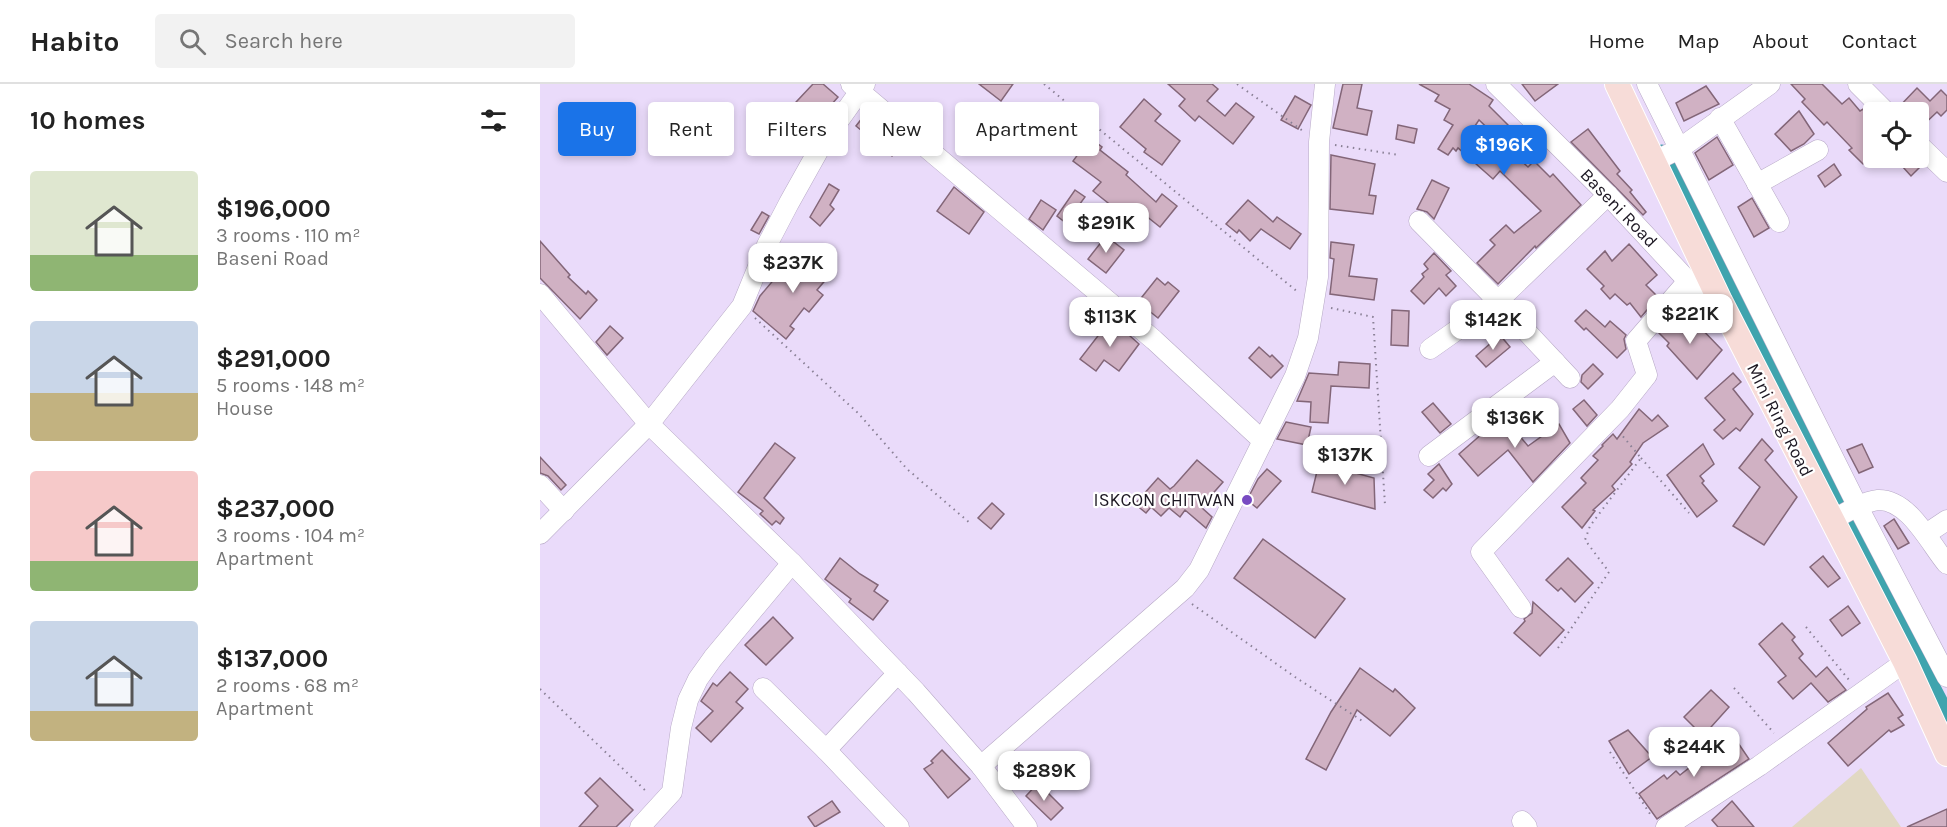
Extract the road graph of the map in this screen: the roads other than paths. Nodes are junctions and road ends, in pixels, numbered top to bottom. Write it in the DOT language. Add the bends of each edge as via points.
graph roads {
  1 [pos="1325,84"];
  2 [pos="1496,84"];
  3 [pos="1617,84"];
  4 [pos="1647,84"];
  5 [pos="1770,84"];
  6 [pos="1857,84"];
  7 [pos="859,87"];
  8 [pos="1876,102"];
  9 [pos="1720,118"];
  10 [pos="1818,150"];
  11 [pos="1929,155"];
  12 [pos="1666,156"];
  13 [pos="1947,172"];
  14 [pos="1758,184"];
  15 [pos="1608,195"];
  16 [pos="1419,221"];
  17 [pos="1779,222"];
  18 [pos="1688,281"];
  19 [pos="540,294"];
  20 [pos="1498,301"];
  21 [pos="1720,301"];
  22 [pos="1430,349"];
  23 [pos="1555,362"];
  24 [pos="1570,378"];
  25 [pos="650,424"];
  26 [pos="1263,441"];
  27 [pos="1429,456"];
  28 [pos="540,484"];
  29 [pos="564,511"];
  30 [pos="1846,513"];
  31 [pos="1947,520"];
  32 [pos="540,534"];
  33 [pos="1926,534"];
  34 [pos="792,563"];
  35 [pos="1947,564"];
  36 [pos="1521,608"];
  37 [pos="1905,662"];
  38 [pos="898,673"];
  39 [pos="1947,677"];
  40 [pos="763,688"];
  41 [pos="826,750"];
  42 [pos="1947,754"];
  43 [pos="981,766"];
  44 [pos="1659,822"];
  45 [pos="640,827"];
  46 [pos="899,827"];
  47 [pos="1027,827"];
  1 -- 26 [label="street" via="1319,142 1318,277 1308,338 1295,376"];
  2 -- 15 [label="street, Baseni Road"];
  3 -- 12 [label="main road, Mini Ring Road"];
  4 -- 12 [label="street"];
  5 -- 9 [label="street"];
  6 -- 8 [label="street"];
  7 -- 25 [label="street" via="822,144 766,246 742,306"];
  7 -- 26 [label="street" via="1154,340"];
  9 -- 12 [label="street"];
  9 -- 14 [label="street"];
  10 -- 14 [label="street"];
  11 -- 13 [label="street"];
  12 -- 21 [label="main road, Mini Ring Road"];
  12 -- 30 [label="street"];
  14 -- 17 [label="street"];
  15 -- 18 [label="street, Baseni Road"];
  15 -- 20 [label="street"];
  16 -- 20 [label="street"];
  18 -- 21 [label="street, Baseni Road"];
  18 -- 36 [label="street" via="1636,341 1647,375 1610,420 1481,552"];
  19 -- 25 [label="street"];
  20 -- 22 [label="street"];
  20 -- 23 [label="street"];
  21 -- 30 [label="main road, Mini Ring Road"];
  23 -- 24 [label="street"];
  23 -- 27 [label="street"];
  25 -- 29 [label="street"];
  25 -- 34 [label="street"];
  26 -- 43 [label="street" via="1199,570 1178,594"];
  28 -- 29 [label="street"];
  29 -- 32 [label="street"];
  30 -- 33 [label="street" via="1878,500 1891,502"];
  30 -- 37 [label="main road, Mini Ring Road"];
  30 -- 39 [label="street"];
  31 -- 33 [label="street"];
  33 -- 35 [label="street"];
  34 -- 38 [label="street"];
  34 -- 45 [label="street" via="698,679 681,728 672,792"];
  37 -- 42 [label="main road, Mini Ring Road"];
  37 -- 44 [label="street" via="1786,747"];
  38 -- 41 [label="street"];
  38 -- 43 [label="street"];
  40 -- 41 [label="street"];
  41 -- 46 [label="street"];
  43 -- 47 [label="street"];
}
